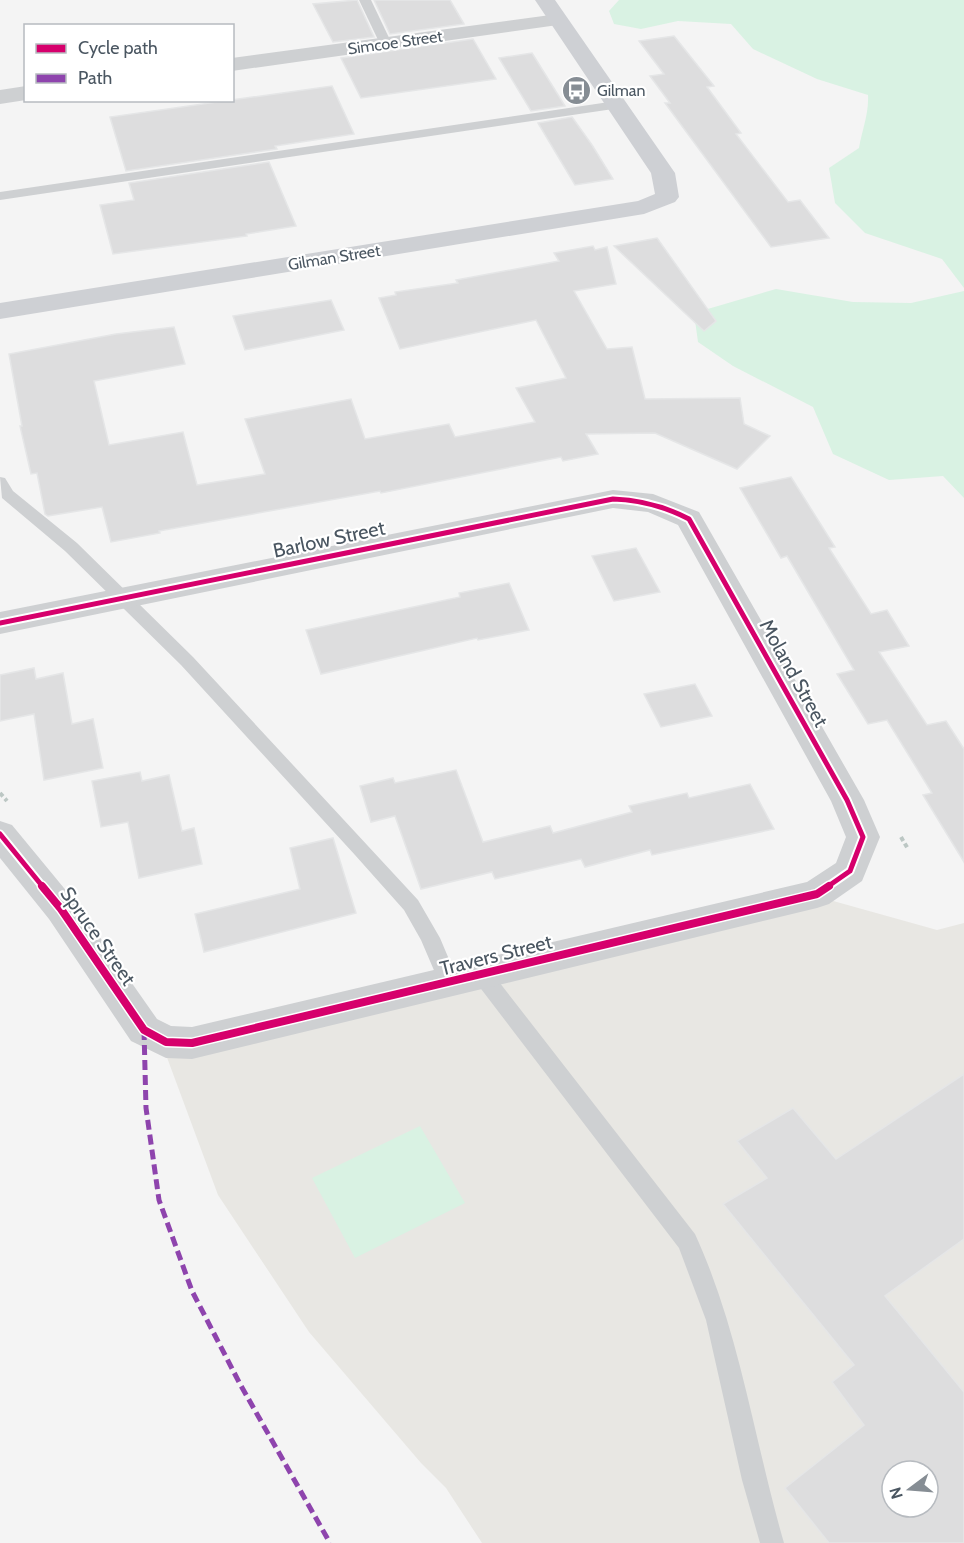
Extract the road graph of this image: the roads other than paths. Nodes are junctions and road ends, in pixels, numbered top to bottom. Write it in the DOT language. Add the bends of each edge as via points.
graph roads {
  1 [pos="366,0"];
  2 [pos="545,0"];
  3 [pos="558,20"];
  4 [pos="386,44"];
  5 [pos="234,65"];
  6 [pos="24,93"];
  7 [pos="0,97"];
  8 [pos="616,105"];
  9 [pos="0,196"];
  10 [pos="0,311"];
  11 [pos="0,483"];
  12 [pos="665,507"];
  13 [pos="121,599"];
  14 [pos="0,623"];
  15 [pos="0,834"];
  16 [pos="850,870"];
  17 [pos="466,979"];
  18 [pos="144,1030"];
  19 [pos="772,1543"];
  1 -- 4 [label="lane"];
  2 -- 3 [label="street"];
  3 -- 4 [label="street, Simcoe Street"];
  3 -- 8 [label="street"];
  4 -- 5 [label="street, Simcoe Street"];
  6 -- 7 [label="street"];
  8 -- 9 [label="lane"];
  8 -- 10 [label="street, Gilman Street" via="663,173 667,197 644,207"];
  11 -- 13 [label="lane" via="7,494 70,547"];
  12 -- 13 [label="street, Barlow Street" via="643,499 613,499"];
  12 -- 16 [label="street, Moland Street" via="689,519 847,800 863,837"];
  13 -- 14 [label="street, Barlow Street"];
  13 -- 17 [label="lane" via="187,661 411,904 435,948"];
  15 -- 18 [label="street, Spruce Street" via="61,909"];
  16 -- 17 [label="street, Travers Street" via="817,894"];
  17 -- 18 [label="street, Travers Street" via="192,1043 166,1042"];
  17 -- 19 [label="lane" via="687,1241 705,1277 726,1348"];
}
